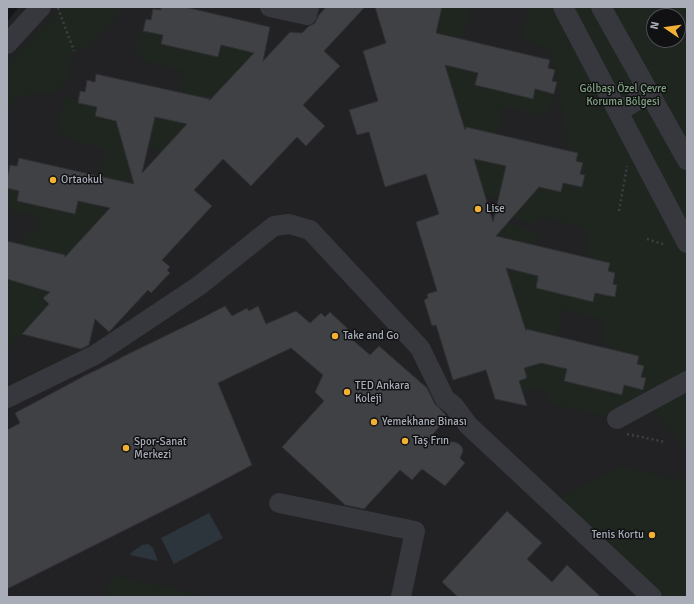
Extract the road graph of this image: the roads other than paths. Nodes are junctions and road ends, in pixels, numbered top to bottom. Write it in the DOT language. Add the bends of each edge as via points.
graph roads {
  1 [pos="41,7"];
  2 [pos="270,7"];
  3 [pos="309,7"];
  4 [pos="563,7"];
  5 [pos="601,7"];
  6 [pos="7,44"];
  7 [pos="649,93"];
  8 [pos="618,112"];
  9 [pos="687,160"];
  10 [pos="687,243"];
  11 [pos="687,381"];
  12 [pos="7,398"];
  13 [pos="622,427"];
  14 [pos="279,503"];
  15 [pos="401,597"];
  16 [pos="652,597"];
  1 -- 6 [label="street"];
  2 -- 3 [label="street" via="307,15"];
  4 -- 8 [label="street"];
  5 -- 7 [label="street"];
  7 -- 8 [label="street"];
  7 -- 9 [label="street"];
  8 -- 10 [label="street"];
  11 -- 13 [label="street"];
  12 -- 16 [label="street" via="95,355 200,284 274,226 289,224 310,230 420,348 446,399 468,425"];
  14 -- 15 [label="street" via="415,531"];
}
